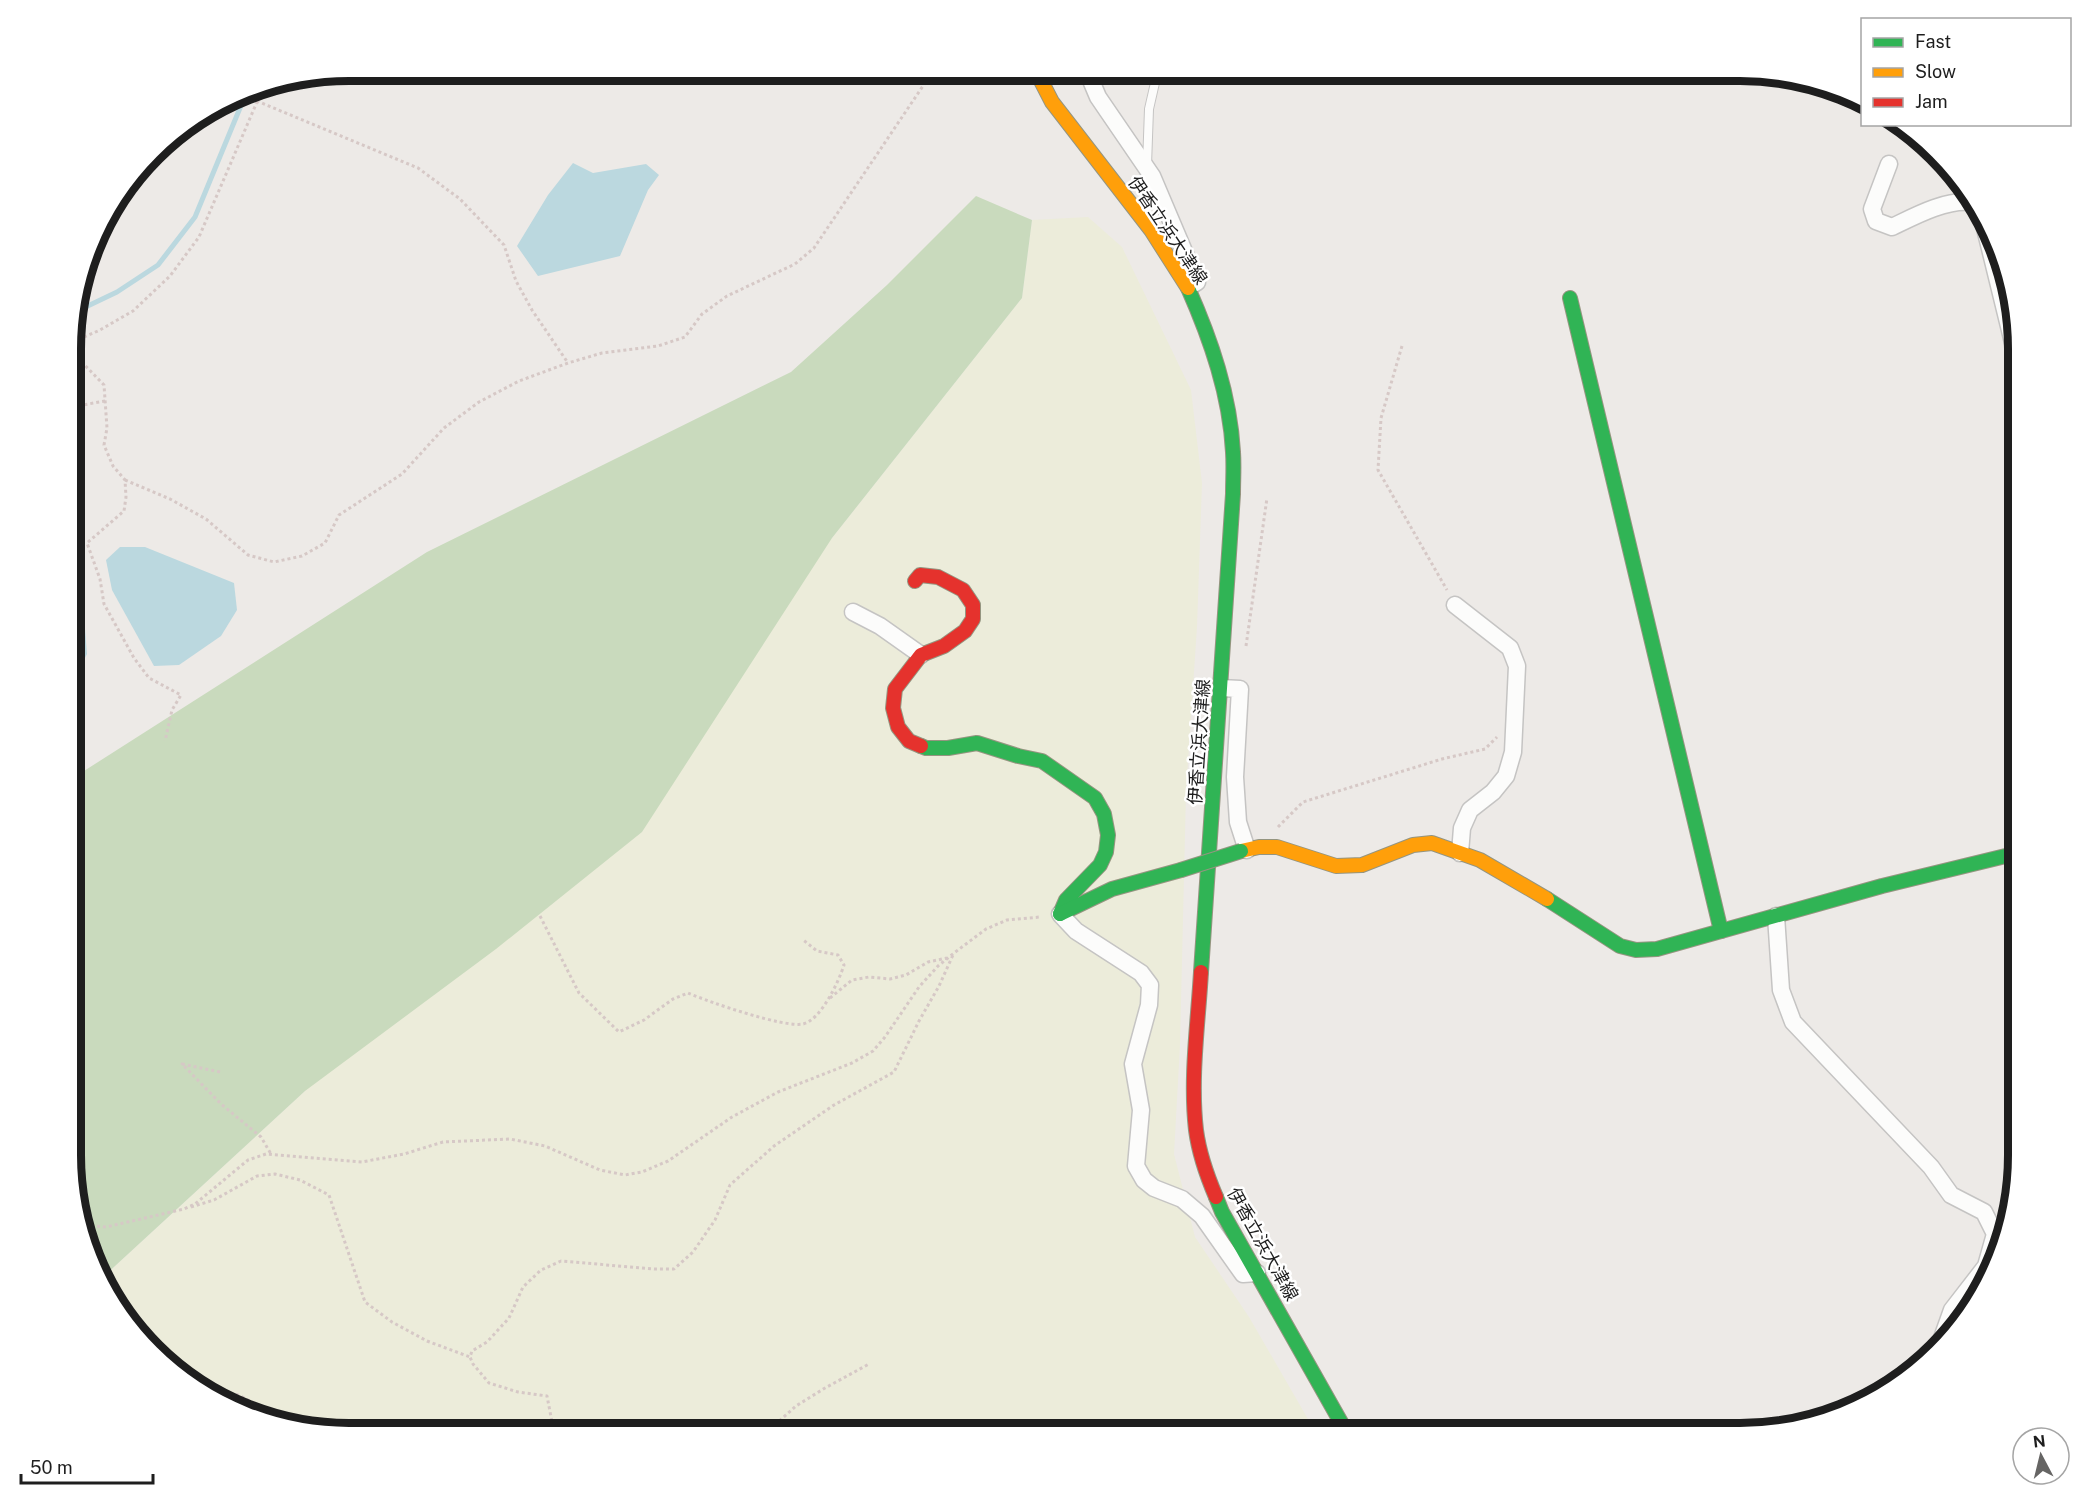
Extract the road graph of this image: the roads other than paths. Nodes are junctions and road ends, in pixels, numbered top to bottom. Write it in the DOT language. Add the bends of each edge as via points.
graph roads {
  1 [pos="1041,81"];
  2 [pos="1091,81"];
  3 [pos="1155,81"];
  4 [pos="1889,164"];
  5 [pos="1147,168"];
  6 [pos="1964,202"];
  7 [pos="1993,259"];
  8 [pos="1188,287"];
  9 [pos="1570,298"];
  10 [pos="2006,314"];
  11 [pos="915,581"];
  12 [pos="1455,605"];
  13 [pos="853,612"];
  14 [pos="921,655"];
  15 [pos="1221,688"];
  16 [pos="1248,850"];
  17 [pos="1460,853"];
  18 [pos="2008,855"];
  19 [pos="1060,914"];
  20 [pos="1776,916"];
  21 [pos="1721,931"];
  22 [pos="1990,1251"];
  23 [pos="1257,1273"];
  24 [pos="1979,1275"];
  25 [pos="1946,1326"];
  26 [pos="1341,1423"];
  1 -- 8 [label="street, 伊香立浜大津線" via="1052,102 1151,230"];
  2 -- 5 [label="street"];
  3 -- 5 [label="lane" via="1149,109"];
  4 -- 6 [label="street" via="1872,209 1876,221 1892,227 1924,212"];
  5 -- 8 [label="street" via="1197,282"];
  7 -- 10 [label="street"];
  8 -- 15 [label="street, 伊香立浜大津線" via="1208,334 1223,386 1233,451"];
  9 -- 21 [label="street"];
  11 -- 14 [label="street" via="920,575 938,577 963,590 973,605 974,619 965,631 944,646"];
  12 -- 17 [label="street" via="1510,648 1517,666 1513,752 1506,776 1470,810 1462,828"];
  13 -- 14 [label="street"];
  14 -- 19 [label="street" via="895,689 893,708 898,727 909,741 926,748 977,743 1042,761 1095,798 1104,814 1106,852 1100,865 1066,900"];
  15 -- 16 [label="street" via="1240,689 1235,777 1238,822"];
  15 -- 23 [label="street, 伊香立浜大津線" via="1194,1077 1196,1131 1205,1171 1222,1212"];
  16 -- 17 [label="street" via="1277,847 1336,866 1362,865 1413,845 1432,843"];
  16 -- 19 [label="street, bridge" via="1112,889"];
  17 -- 21 [label="street" via="1526,886 1620,946 1657,949"];
  18 -- 20 [label="street"];
  19 -- 23 [label="street" via="1076,931 1141,973 1150,985 1149,1005 1133,1064 1141,1110 1136,1166 1154,1188 1182,1199 1202,1216 1243,1274"];
  20 -- 21 [label="street"];
  20 -- 22 [label="street" via="1781,990 1793,1022 1931,1167 1951,1195 1984,1212 1995,1234"];
  23 -- 26 [label="street, 伊香立浜大津線"];
  24 -- 25 [label="street" via="1952,1310"];
}
